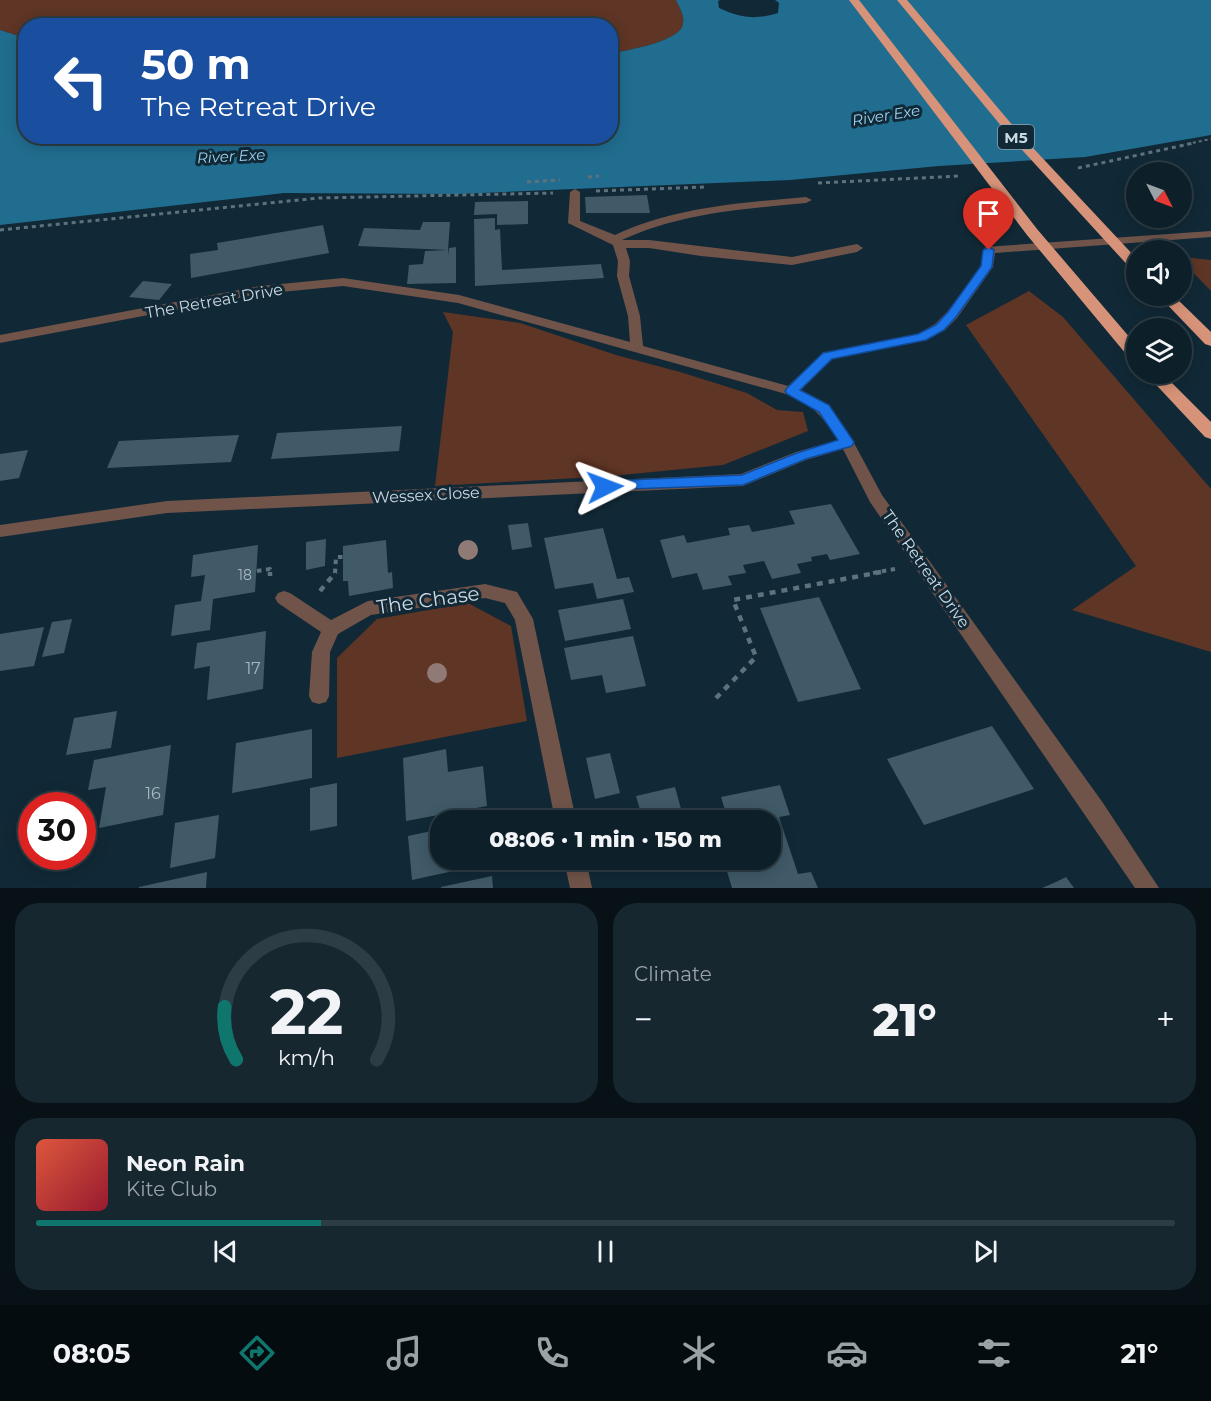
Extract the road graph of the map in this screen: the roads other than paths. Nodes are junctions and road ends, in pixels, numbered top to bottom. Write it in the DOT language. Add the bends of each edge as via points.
graph roads {
  1 [pos="854,0"];
  2 [pos="902,0"];
  3 [pos="575,192"];
  4 [pos="806,200"];
  5 [pos="1211,234"];
  6 [pos="617,241"];
  7 [pos="857,248"];
  8 [pos="1126,256"];
  9 [pos="1176,306"];
  10 [pos="0,339"];
  11 [pos="1210,340"];
  12 [pos="1126,344"];
  13 [pos="637,348"];
  14 [pos="1164,384"];
  15 [pos="791,391"];
  16 [pos="1211,433"];
  17 [pos="847,442"];
  18 [pos="0,531"];
  19 [pos="284,598"];
  20 [pos="331,629"];
  21 [pos="319,696"];
  22 [pos="564,810"];
  23 [pos="577,870"];
  24 [pos="581,888"];
  25 [pos="1148,888"];
  1 -- 12 [label="highway, M5" via="1032,232"];
  2 -- 8 [label="highway, M5" via="971,87"];
  3 -- 6 [label="street" via="574,223"];
  4 -- 6 [label="street" via="725,208 666,220 631,230"];
  5 -- 15 [label="street" via="989,250 987,267 940,327 922,337 828,356"];
  6 -- 7 [label="street" via="792,261"];
  6 -- 13 [label="street" via="625,261 623,276 634,316"];
  9 -- 11 [label="highway"];
  10 -- 13 [label="street, The Retreat Drive" via="260,290 343,282 459,299"];
  13 -- 15 [label="street, The Retreat Drive"];
  14 -- 16 [label="highway"];
  15 -- 17 [label="street, The Retreat Drive" via="824,408"];
  17 -- 18 [label="street, Wessex Close" via="743,480 167,507"];
  17 -- 25 [label="street, The Retreat Drive" via="876,498"];
  19 -- 20 [label="street"];
  20 -- 21 [label="street" via="321,652"];
  20 -- 22 [label="street, The Chase" via="368,608 485,591 511,597 524,619"];
  23 -- 24 [label="street"];
}
